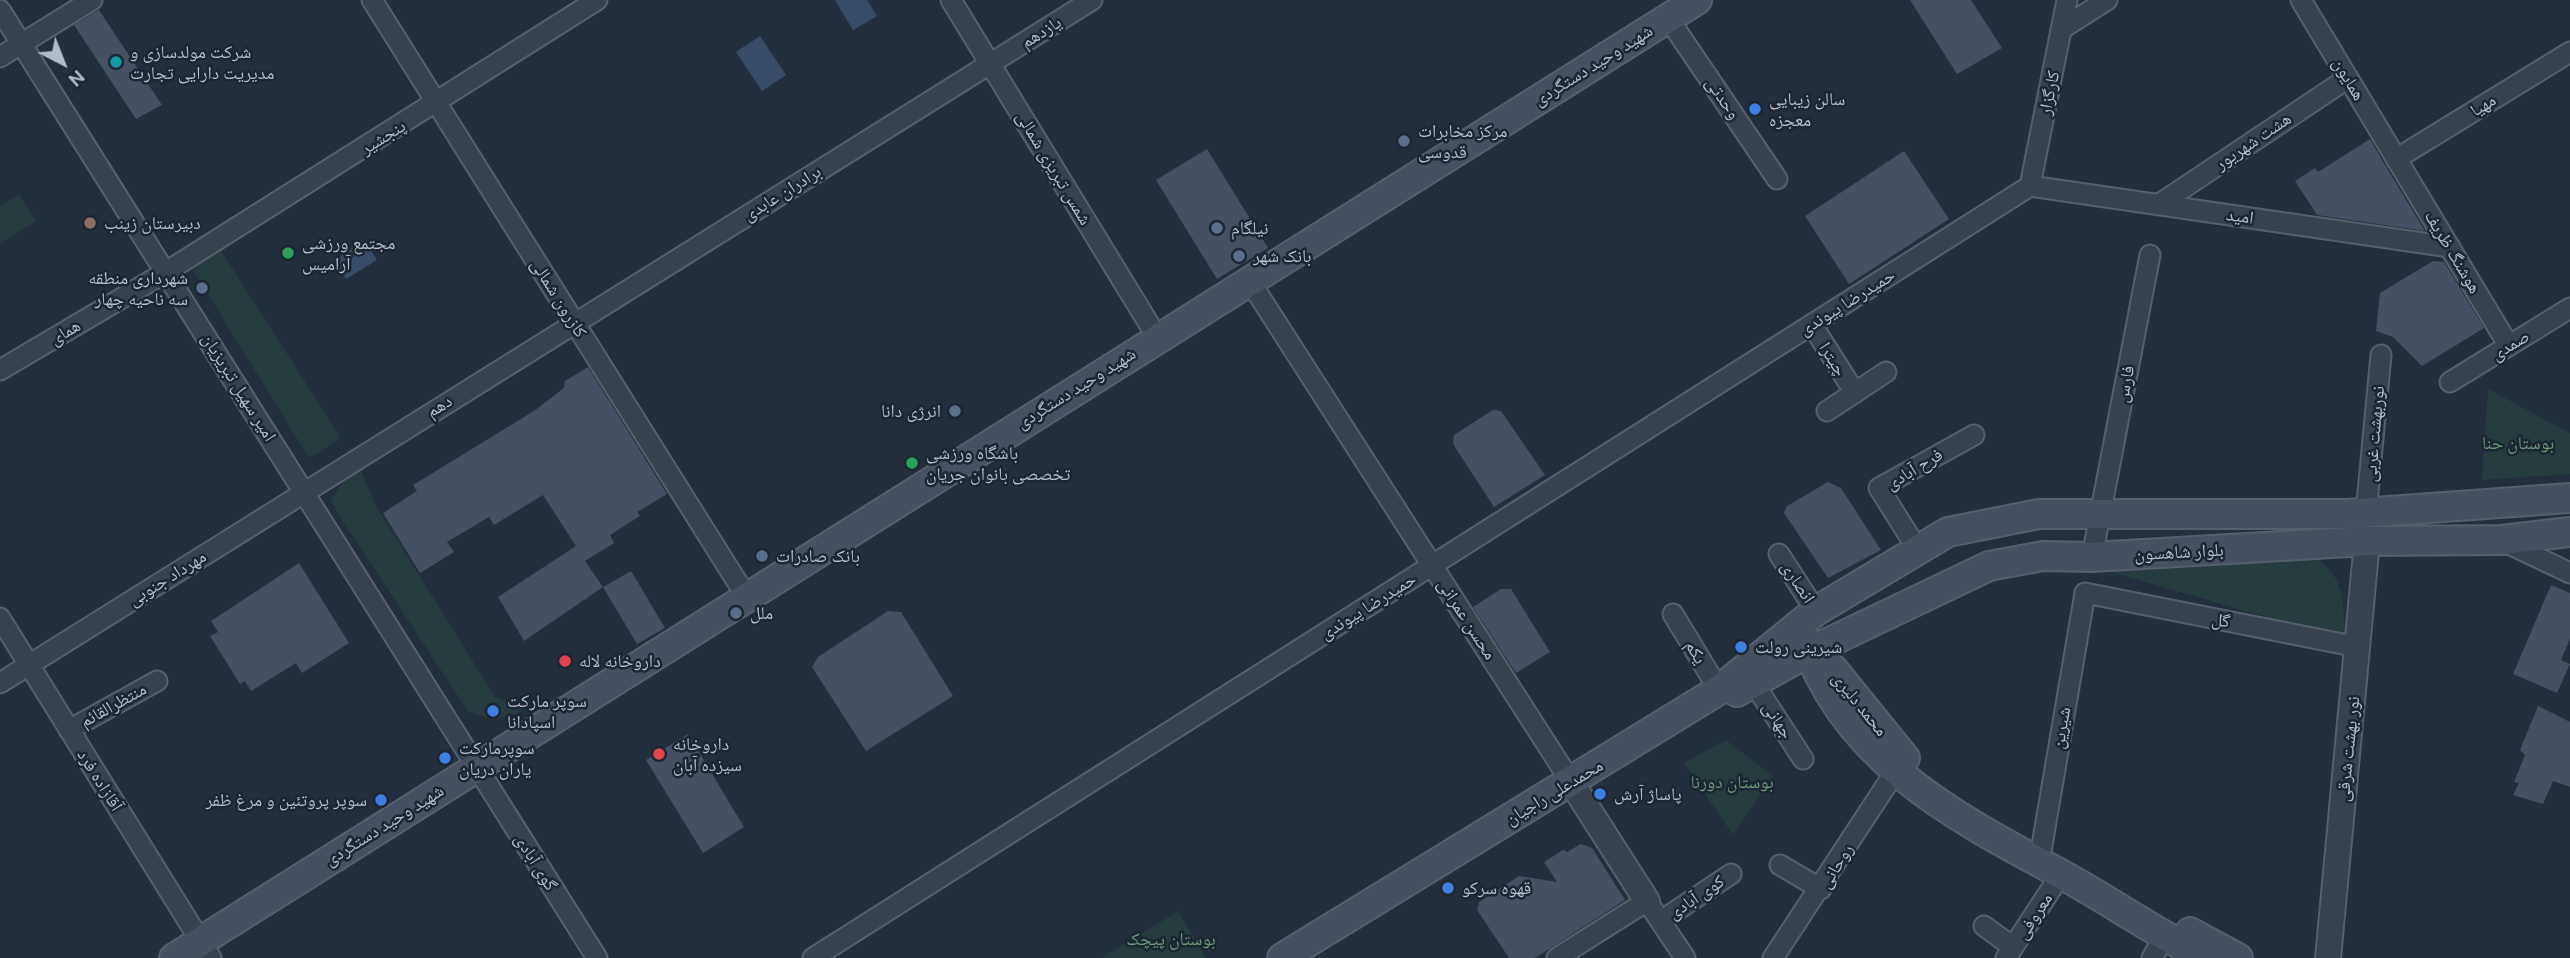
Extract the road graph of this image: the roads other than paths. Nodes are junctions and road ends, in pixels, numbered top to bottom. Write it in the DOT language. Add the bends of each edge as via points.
graph roads {
  1 [pos="92,0"];
  2 [pos="372,0"];
  3 [pos="597,0"];
  4 [pos="951,0"];
  5 [pos="1092,0"];
  6 [pos="1697,0"];
  7 [pos="2067,0"];
  8 [pos="2107,0"];
  9 [pos="2306,2"];
  10 [pos="0,10"];
  11 [pos="1668,18"];
  12 [pos="2063,28"];
  13 [pos="21,44"];
  14 [pos="2570,52"];
  15 [pos="0,57"];
  16 [pos="990,63"];
  17 [pos="2348,78"];
  18 [pos="437,104"];
  19 [pos="2396,159"];
  20 [pos="1777,179"];
  21 [pos="2030,186"];
  22 [pos="2158,205"];
  23 [pos="2449,247"];
  24 [pos="2150,255"];
  25 [pos="166,272"];
  26 [pos="1249,280"];
  27 [pos="2570,308"];
  28 [pos="574,322"];
  29 [pos="1812,325"];
  30 [pos="1157,337"];
  31 [pos="2509,346"];
  32 [pos="2381,355"];
  33 [pos="0,370"];
  34 [pos="1886,372"];
  35 [pos="2450,383"];
  36 [pos="1855,393"];
  37 [pos="1827,411"];
  38 [pos="1974,435"];
  39 [pos="304,490"];
  40 [pos="2570,499"];
  41 [pos="2100,513"];
  42 [pos="2367,527"];
  43 [pos="2570,532"];
  44 [pos="2502,540"];
  45 [pos="1918,550"];
  46 [pos="1779,554"];
  47 [pos="2092,557"];
  48 [pos="1432,566"];
  49 [pos="2570,573"];
  50 [pos="2085,593"];
  51 [pos="746,596"];
  52 [pos="1673,614"];
  53 [pos="0,618"];
  54 [pos="1808,618"];
  55 [pos="2358,647"];
  56 [pos="1808,652"];
  57 [pos="29,665"];
  58 [pos="157,681"];
  59 [pos="1753,682"];
  60 [pos="0,683"];
  61 [pos="1719,690"];
  62 [pos="69,730"];
  63 [pos="1803,759"];
  64 [pos="475,767"];
  65 [pos="1895,772"];
  66 [pos="1575,788"];
  67 [pos="2046,862"];
  68 [pos="1780,865"];
  69 [pos="1731,874"];
  70 [pos="1821,889"];
  71 [pos="1654,911"];
  72 [pos="1984,926"];
  73 [pos="2158,948"];
  74 [pos="206,950"];
  75 [pos="2010,953"];
  76 [pos="174,958"];
  77 [pos="597,958"];
  78 [pos="813,958"];
  79 [pos="1282,958"];
  80 [pos="1308,958"];
  81 [pos="1558,958"];
  82 [pos="1685,958"];
  83 [pos="1773,958"];
  84 [pos="2206,958"];
  85 [pos="2238,958"];
  86 [pos="2328,958"];
  1 -- 13 [label="street"];
  2 -- 18 [label="street, کازرون شمالی"];
  3 -- 18 [label="street, پنجشیر"];
  4 -- 16 [label="street, شمس تبریزی شمالی"];
  5 -- 16 [label="street, یازدهم"];
  6 -- 11 [label="main road, شهید وحید دستگردی"];
  7 -- 12 [label="street, کارگزار"];
  8 -- 12 [label="street"];
  9 -- 17 [label="street, همایون"];
  10 -- 13 [label="street, امیر سهیل تبریزیان"];
  11 -- 20 [label="street, وحدتی"];
  11 -- 26 [label="main road, شهید وحید دستگردی"];
  12 -- 21 [label="street, کارگزار"];
  13 -- 15 [label="street"];
  13 -- 25 [label="street, امیر سهیل تبریزیان"];
  14 -- 19 [label="street, مهیا"];
  16 -- 28 [label="street, برادران عابدی"];
  16 -- 30 [label="street, شمس تبریزی شمالی"];
  17 -- 19 [label="street, همایون"];
  17 -- 22 [label="street, هشت شهریور"];
  18 -- 25 [label="street, پنجشیر"];
  18 -- 28 [label="street, کازرون شمالی"];
  19 -- 23 [label="street, هوشنگ ظریف"];
  21 -- 22 [label="street, امید"];
  21 -- 29 [label="street, حمیدرضا پیوندی"];
  22 -- 23 [label="street, امید"];
  23 -- 31 [label="street, هوشنگ ظریف"];
  24 -- 41 [label="street, فارس"];
  25 -- 33 [label="street, همای"];
  25 -- 39 [label="street, امیر سهیل تبریزیان"];
  26 -- 30 [label="main road, شهید وحید دستگردی"];
  26 -- 48 [label="street, محسن عمرانی"];
  27 -- 31 [label="street, صمدی"];
  28 -- 39 [label="street, دهم"];
  28 -- 51 [label="street, کازرون شمالی"];
  29 -- 36 [label="street, چیترا"];
  29 -- 48 [label="street, حمیدرضا پیوندی"];
  30 -- 51 [label="main road, شهید وحید دستگردی"];
  31 -- 35 [label="street, صمدی"];
  32 -- 42 [label="street, نوربهشت غربی"];
  34 -- 36 [label="street, چیترا"];
  36 -- 37 [label="street, چیترا"];
  38 -- 45 [label="street, فرح آبادی" via="1879,488"];
  39 -- 57 [label="street, مهرداد جنوبی"];
  39 -- 64 [label="street, امیر سهیل تبریزیان"];
  40 -- 42 [label="main road, بلوار شاهسون"];
  40 -- 43 [label="main road" via="2559,511 2559,521"];
  41 -- 42 [label="main road, بلوار شاهسون"];
  41 -- 45 [label="main road, بلوار شاهسون" via="2039,514 1948,532"];
  41 -- 47 [label="street, فارس"];
  42 -- 44 [label="main road, بلوار شاهسون"];
  42 -- 47 [label="main road, بلوار شاهسون"];
  42 -- 55 [label="street, نور بهشت شرقی"];
  43 -- 44 [label="main road, بلوار شاهسون"];
  44 -- 49 [label="street"];
  45 -- 54 [label="main road, بلوار شاهسون"];
  46 -- 54 [label="street, انصاری"];
  47 -- 56 [label="main road, بلوار شاهسون" via="2043,556 1989,566"];
  48 -- 66 [label="street, محسن عمرانی"];
  48 -- 78 [label="street, حمیدرضا پیوندی"];
  50 -- 55 [label="street, گل"];
  50 -- 67 [label="street, شیرین"];
  51 -- 64 [label="main road, شهید وحید دستگردی"];
  52 -- 61 [label="street, یکم"];
  53 -- 57 [label="street, آقازاده فرد"];
  54 -- 56 [label="main road"];
  54 -- 61 [label="main road, محمدعلی راجیان"];
  55 -- 86 [label="street, نور بهشت شرقی"];
  56 -- 59 [label="main road, محمدعلی راجیان"];
  56 -- 65 [label="main road, محمد دلیری" via="1844,719"];
  56 -- 67 [label="main road, محمد دلیری" via="1833,669 1902,755"];
  57 -- 60 [label="street, مهرداد جنوبی"];
  57 -- 62 [label="street, آقازاده فرد"];
  58 -- 62 [label="street, منتظرالقائم"];
  59 -- 63 [label="street, جهانی"];
  59 -- 66 [label="main road, محمدعلی راجیان"];
  61 -- 66 [label="main road, محمدعلی راجیان"];
  62 -- 74 [label="street, آقازاده فرد"];
  64 -- 74 [label="main road, شهید وحید دستگردی"];
  64 -- 77 [label="street, گوی آبادی"];
  65 -- 67 [label="main road, محمد دلیری" via="1973,827"];
  65 -- 70 [label="street, روحانی"];
  66 -- 71 [label="street, محسن عمرانی"];
  66 -- 79 [label="main road, محمدعلی راجیان"];
  66 -- 80 [label="main road, محمدعلی راجیان"];
  67 -- 73 [label="main road, محمد دلیری"];
  67 -- 75 [label="street, معروفی"];
  67 -- 85 [label="main road, محمد دلیری"];
  68 -- 70 [label="street"];
  69 -- 71 [label="street, کوی آبادی"];
  70 -- 83 [label="street, روحانی"];
  71 -- 81 [label="street, کوی آبادی"];
  71 -- 82 [label="street, محسن عمرانی"];
  72 -- 75 [label="street"];
  73 -- 84 [label="main road, محمد دلیری"];
  74 -- 76 [label="main road, شهید وحید دستگردی"];
}
